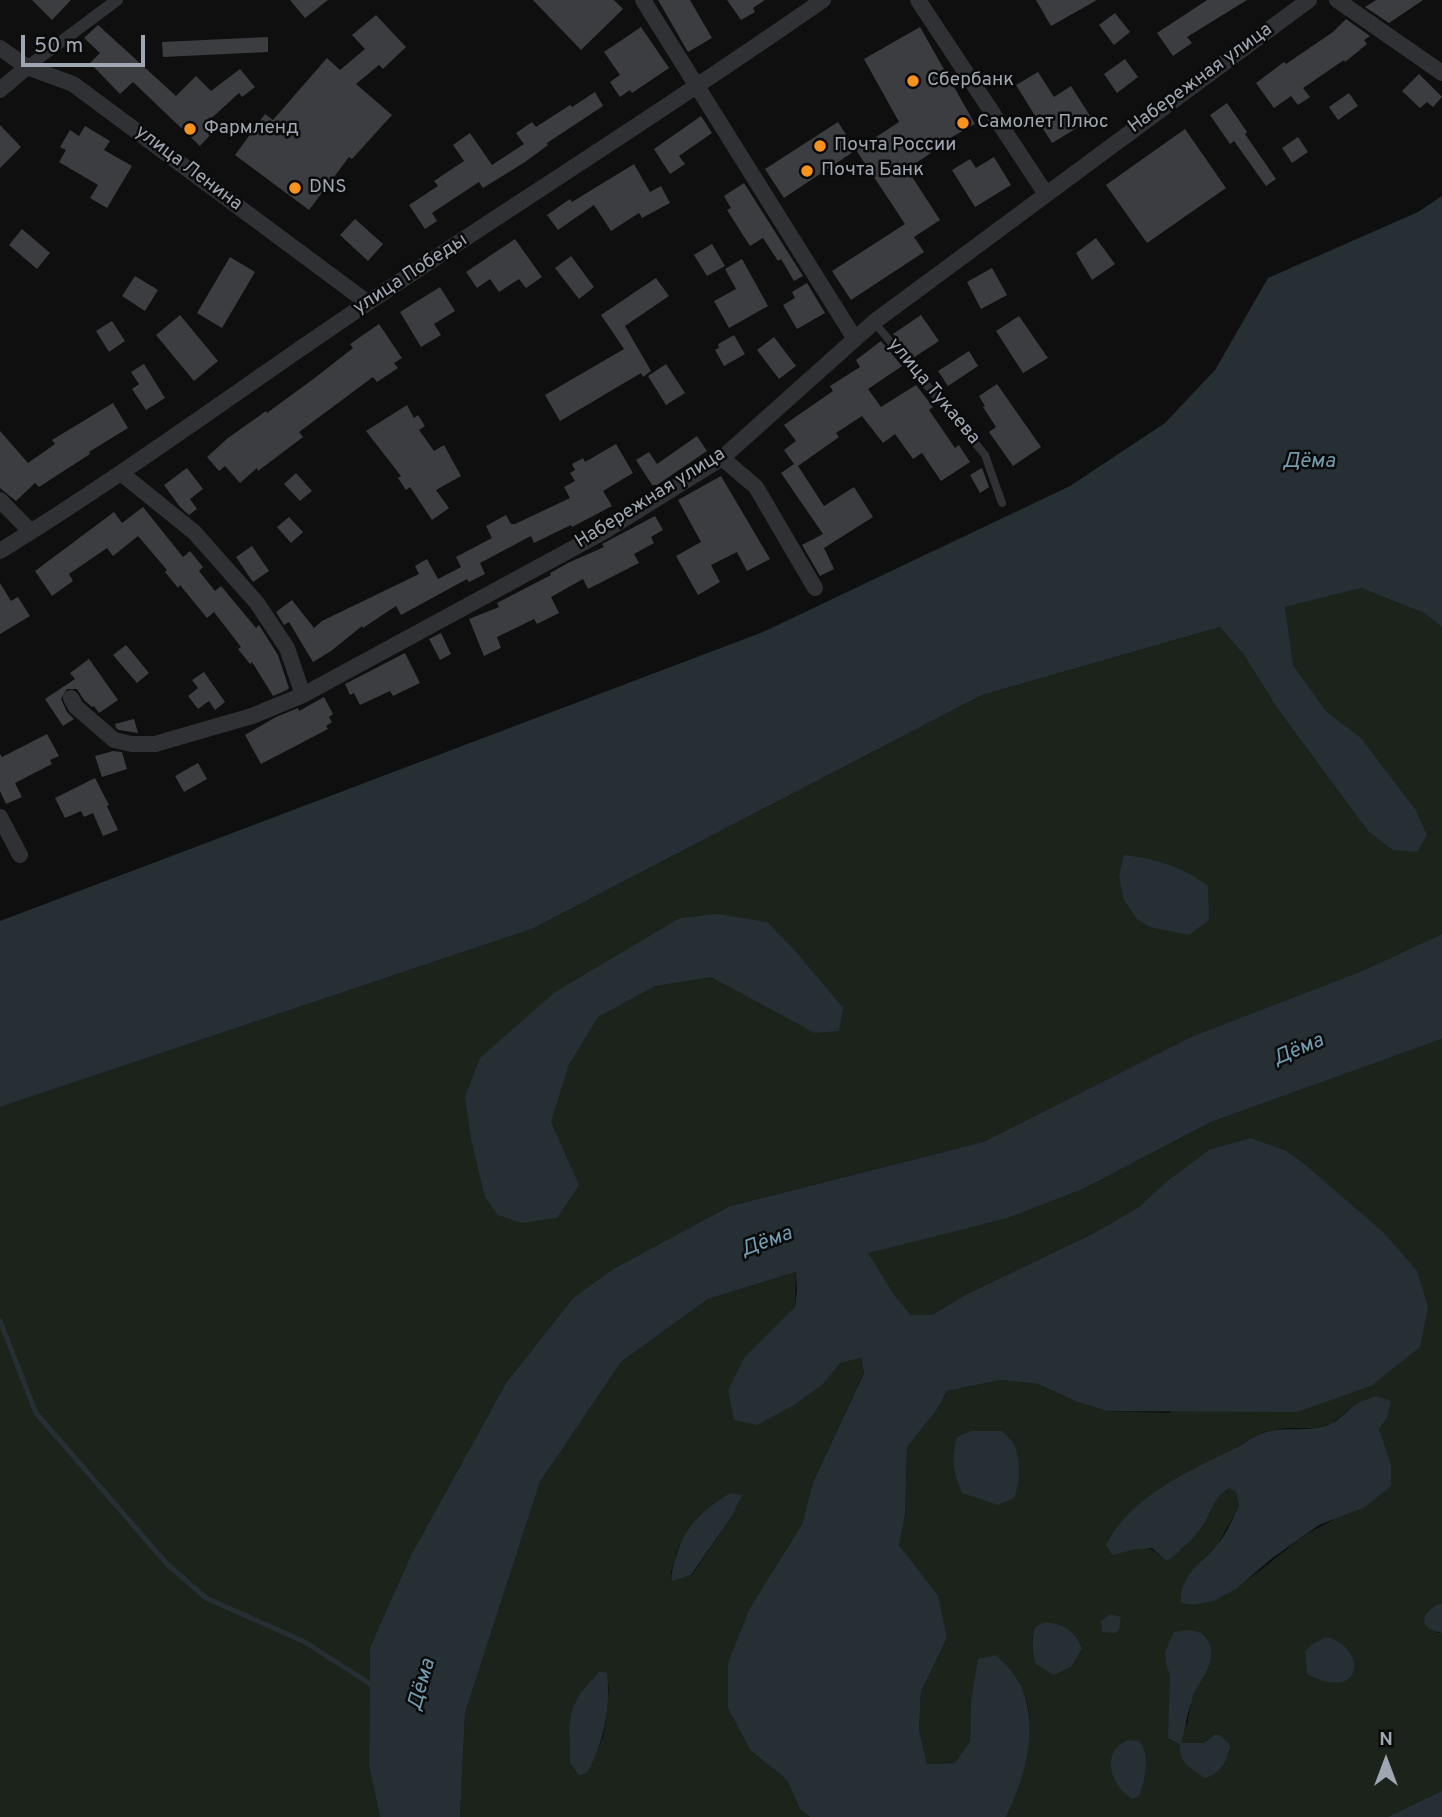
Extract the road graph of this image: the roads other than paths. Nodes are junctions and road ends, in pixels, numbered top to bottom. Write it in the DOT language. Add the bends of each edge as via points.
graph roads {
  1 [pos="117,0"];
  2 [pos="643,0"];
  3 [pos="823,0"];
  4 [pos="918,0"];
  5 [pos="1309,0"];
  6 [pos="1337,0"];
  7 [pos="0,48"];
  8 [pos="27,67"];
  9 [pos="1442,73"];
  10 [pos="696,88"];
  11 [pos="0,90"];
  12 [pos="1046,194"];
  13 [pos="368,303"];
  14 [pos="874,321"];
  15 [pos="855,339"];
  16 [pos="722,458"];
  17 [pos="122,474"];
  18 [pos="0,500"];
  19 [pos="1002,503"];
  20 [pos="31,532"];
  21 [pos="0,551"];
  22 [pos="815,588"];
  23 [pos="303,695"];
  24 [pos="71,698"];
  25 [pos="0,817"];
  26 [pos="20,855"];
  1 -- 8 [label="street"];
  2 -- 10 [label="street"];
  3 -- 10 [label="street, улица Победы"];
  4 -- 12 [label="street"];
  5 -- 12 [label="street, Набережная улица"];
  6 -- 9 [label="street"];
  7 -- 8 [label="street, улица Ленина"];
  8 -- 11 [label="street"];
  8 -- 13 [label="street, улица Ленина" via="74,84"];
  10 -- 13 [label="street, улица Победы"];
  10 -- 15 [label="street"];
  12 -- 14 [label="street, Набережная улица"];
  13 -- 17 [label="street, улица Победы"];
  14 -- 15 [label="street, Набережная улица"];
  14 -- 19 [label="lane, улица Тукаева" via="985,455"];
  15 -- 16 [label="street, Набережная улица"];
  16 -- 22 [label="street" via="756,487"];
  16 -- 23 [label="street, Набережная улица" via="605,531"];
  17 -- 20 [label="street, улица Победы"];
  17 -- 23 [label="street" via="194,532 257,603 287,648"];
  18 -- 20 [label="street"];
  20 -- 21 [label="street, улица Победы"];
  23 -- 24 [label="street, Набережная улица" via="252,716 155,744 114,740"];
  25 -- 26 [label="street"];
}
